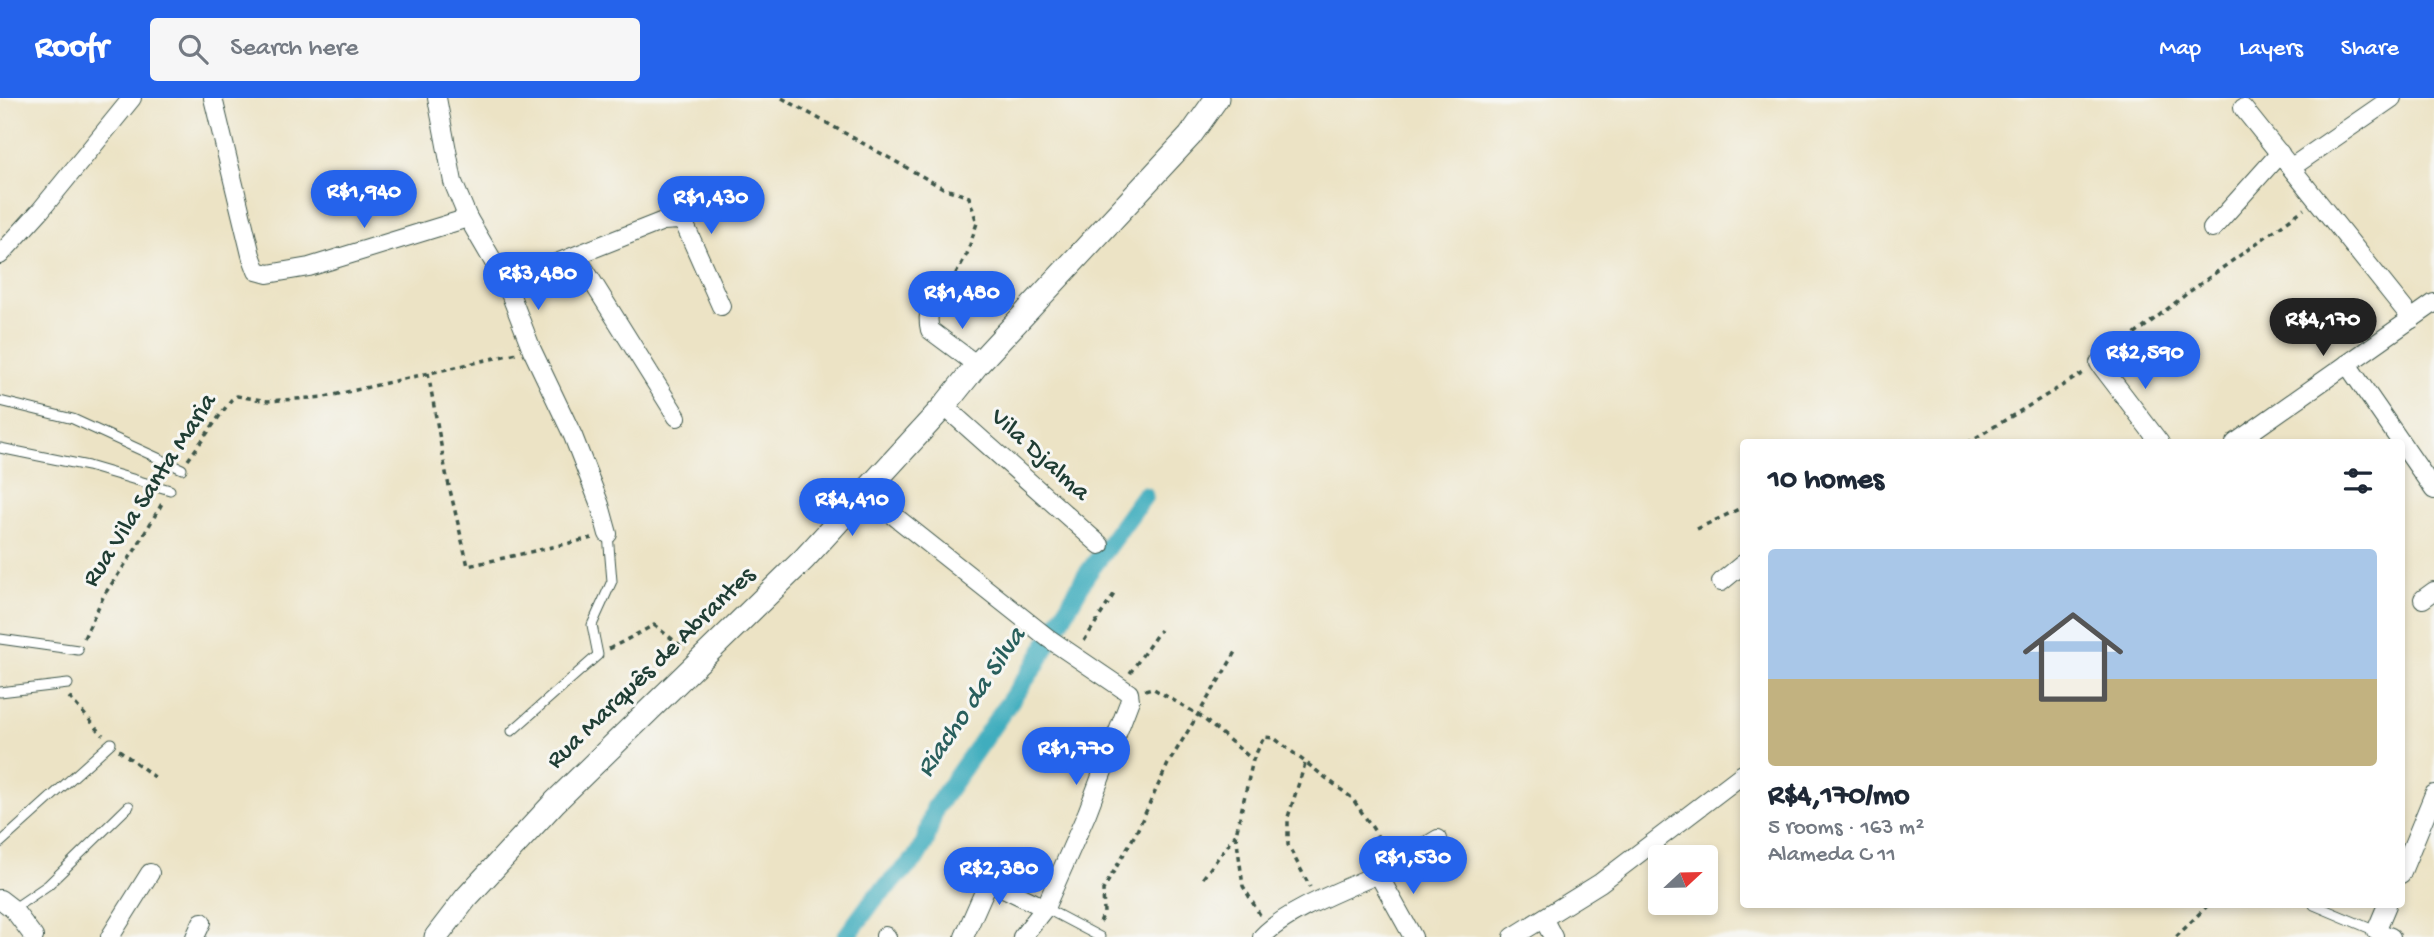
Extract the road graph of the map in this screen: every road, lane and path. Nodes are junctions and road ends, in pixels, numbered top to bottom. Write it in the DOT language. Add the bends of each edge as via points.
graph roads {
  1 [pos="132,98"];
  2 [pos="213,98"];
  3 [pos="437,98"];
  4 [pos="782,98"];
  5 [pos="1217,98"];
  6 [pos="2392,98"];
  7 [pos="2243,108"];
  8 [pos="2280,153"];
  9 [pos="2292,167"];
  10 [pos="2317,199"];
  11 [pos="468,218"];
  12 [pos="2212,229"];
  13 [pos="0,255"];
  14 [pos="577,257"];
  15 [pos="506,284"];
  16 [pos="943,296"];
  17 [pos="2434,303"];
  18 [pos="721,306"];
  19 [pos="2412,318"];
  20 [pos="532,350"];
  21 [pos="2099,363"];
  22 [pos="2347,364"];
  23 [pos="977,365"];
  24 [pos="428,373"];
  25 [pos="0,401"];
  26 [pos="944,406"];
  27 [pos="677,417"];
  28 [pos="1974,439"];
  29 [pos="2157,439"];
  30 [pos="2241,439"];
  31 [pos="2399,439"];
  32 [pos="0,448"];
  33 [pos="2405,448"];
  34 [pos="181,469"];
  35 [pos="170,490"];
  36 [pos="2434,490"];
  37 [pos="864,492"];
  38 [pos="1740,508"];
  39 [pos="1697,529"];
  40 [pos="608,534"];
  41 [pos="1100,545"];
  42 [pos="1740,566"];
  43 [pos="1721,582"];
  44 [pos="1114,594"];
  45 [pos="1160,630"];
  46 [pos="0,639"];
  47 [pos="78,650"];
  48 [pos="1071,652"];
  49 [pos="1236,652"];
  50 [pos="598,655"];
  51 [pos="699,661"];
  52 [pos="68,684"];
  53 [pos="1125,690"];
  54 [pos="0,692"];
  55 [pos="1199,715"];
  56 [pos="512,731"];
  57 [pos="111,743"];
  58 [pos="1253,760"];
  59 [pos="1305,764"];
  60 [pos="1740,776"];
  61 [pos="156,778"];
  62 [pos="2434,794"];
  63 [pos="129,806"];
  64 [pos="1236,834"];
  65 [pos="1438,839"];
  66 [pos="0,843"];
  67 [pos="2405,864"];
  68 [pos="1385,871"];
  69 [pos="150,873"];
  70 [pos="1203,878"];
  71 [pos="1317,902"];
  72 [pos="6,904"];
  73 [pos="1045,908"];
  74 [pos="2205,908"];
  75 [pos="2321,908"];
  76 [pos="2388,908"];
  77 [pos="1544,920"];
  78 [pos="1265,933"];
  79 [pos="2384,934"];
  80 [pos="1022,936"];
  81 [pos="1097,936"];
  82 [pos="34,937"];
  83 [pos="110,937"];
  84 [pos="436,937"];
  85 [pos="964,937"];
  86 [pos="1413,937"];
  87 [pos="1513,937"];
  88 [pos="1553,937"];
  89 [pos="2176,937"];
  1 -- 13 [label="street"];
  2 -- 11 [label="street" via="257,271 268,274 309,267"];
  3 -- 11 [label="street" via="453,182"];
  4 -- 16 [label="path" via="943,188 969,197 977,223 967,254"];
  5 -- 23 [label="street, Rua Marquês de Abrantes" via="1190,136"];
  6 -- 9 [label="street"];
  7 -- 8 [label="street"];
  8 -- 9 [label="street"];
  8 -- 12 [label="street"];
  9 -- 10 [label="street"];
  10 -- 19 [label="street"];
  10 -- 21 [label="path"];
  11 -- 15 [label="street"];
  14 -- 15 [label="street"];
  14 -- 18 [label="street" via="663,221 679,220"];
  14 -- 27 [label="street"];
  15 -- 20 [label="street"];
  16 -- 23 [label="street" via="927,316 930,330"];
  17 -- 19 [label="street"];
  19 -- 22 [label="street"];
  20 -- 24 [label="path, Rua Vila Santa Maria"];
  20 -- 40 [label="street" via="573,436"];
  21 -- 28 [label="path"];
  21 -- 29 [label="street"];
  22 -- 30 [label="street"];
  22 -- 31 [label="street"];
  23 -- 26 [label="street, Rua Marquês de Abrantes"];
  24 -- 34 [label="path, Rua Vila Santa Maria" via="325,397 268,401 237,396"];
  24 -- 40 [label="path" via="468,566"];
  25 -- 34 [label="lane" via="73,419"];
  26 -- 37 [label="street, Rua Marquês de Abrantes"];
  26 -- 41 [label="street, Vila Djalma"];
  32 -- 35 [label="lane" via="88,466"];
  33 -- 36 [label="street"];
  35 -- 47 [label="path, Rua Vila Santa Maria" via="104,595"];
  37 -- 48 [label="street"];
  37 -- 51 [label="street, Rua Marquês de Abrantes" via="804,559"];
  38 -- 39 [label="path"];
  40 -- 50 [label="lane" via="612,581 592,625"];
  42 -- 43 [label="street"];
  44 -- 48 [label="path"];
  45 -- 53 [label="path"];
  46 -- 47 [label="lane"];
  48 -- 53 [label="street"];
  49 -- 55 [label="path"];
  50 -- 51 [label="path" via="654,625"];
  50 -- 56 [label="lane"];
  51 -- 84 [label="street, Rua Marquês de Abrantes" via="555,802"];
  52 -- 54 [label="lane"];
  52 -- 57 [label="path" via="69,699"];
  53 -- 55 [label="path" via="1152,688"];
  53 -- 73 [label="street" via="1129,700"];
  55 -- 58 [label="path"];
  55 -- 81 [label="path" via="1168,764 1103,890 1104,913"];
  57 -- 61 [label="path"];
  57 -- 66 [label="lane"];
  58 -- 59 [label="path" via="1264,737 1274,738"];
  58 -- 64 [label="path"];
  59 -- 68 [label="path" via="1352,798 1376,832"];
  59 -- 71 [label="path" via="1288,817 1288,845"];
  60 -- 77 [label="street"];
  62 -- 67 [label="street"];
  63 -- 72 [label="lane" via="48,885"];
  64 -- 70 [label="path"];
  64 -- 78 [label="path" via="1244,886"];
  65 -- 68 [label="street"];
  68 -- 71 [label="street"];
  68 -- 86 [label="street"];
  69 -- 83 [label="street"];
  71 -- 78 [label="street"];
  72 -- 82 [label="street"];
  73 -- 80 [label="street"];
  73 -- 81 [label="lane"];
  73 -- 85 [label="street" via="993,883 987,885"];
  74 -- 89 [label="path"];
  75 -- 79 [label="lane"];
  76 -- 79 [label="street"];
  77 -- 87 [label="street"];
  77 -- 88 [label="street"];
}
